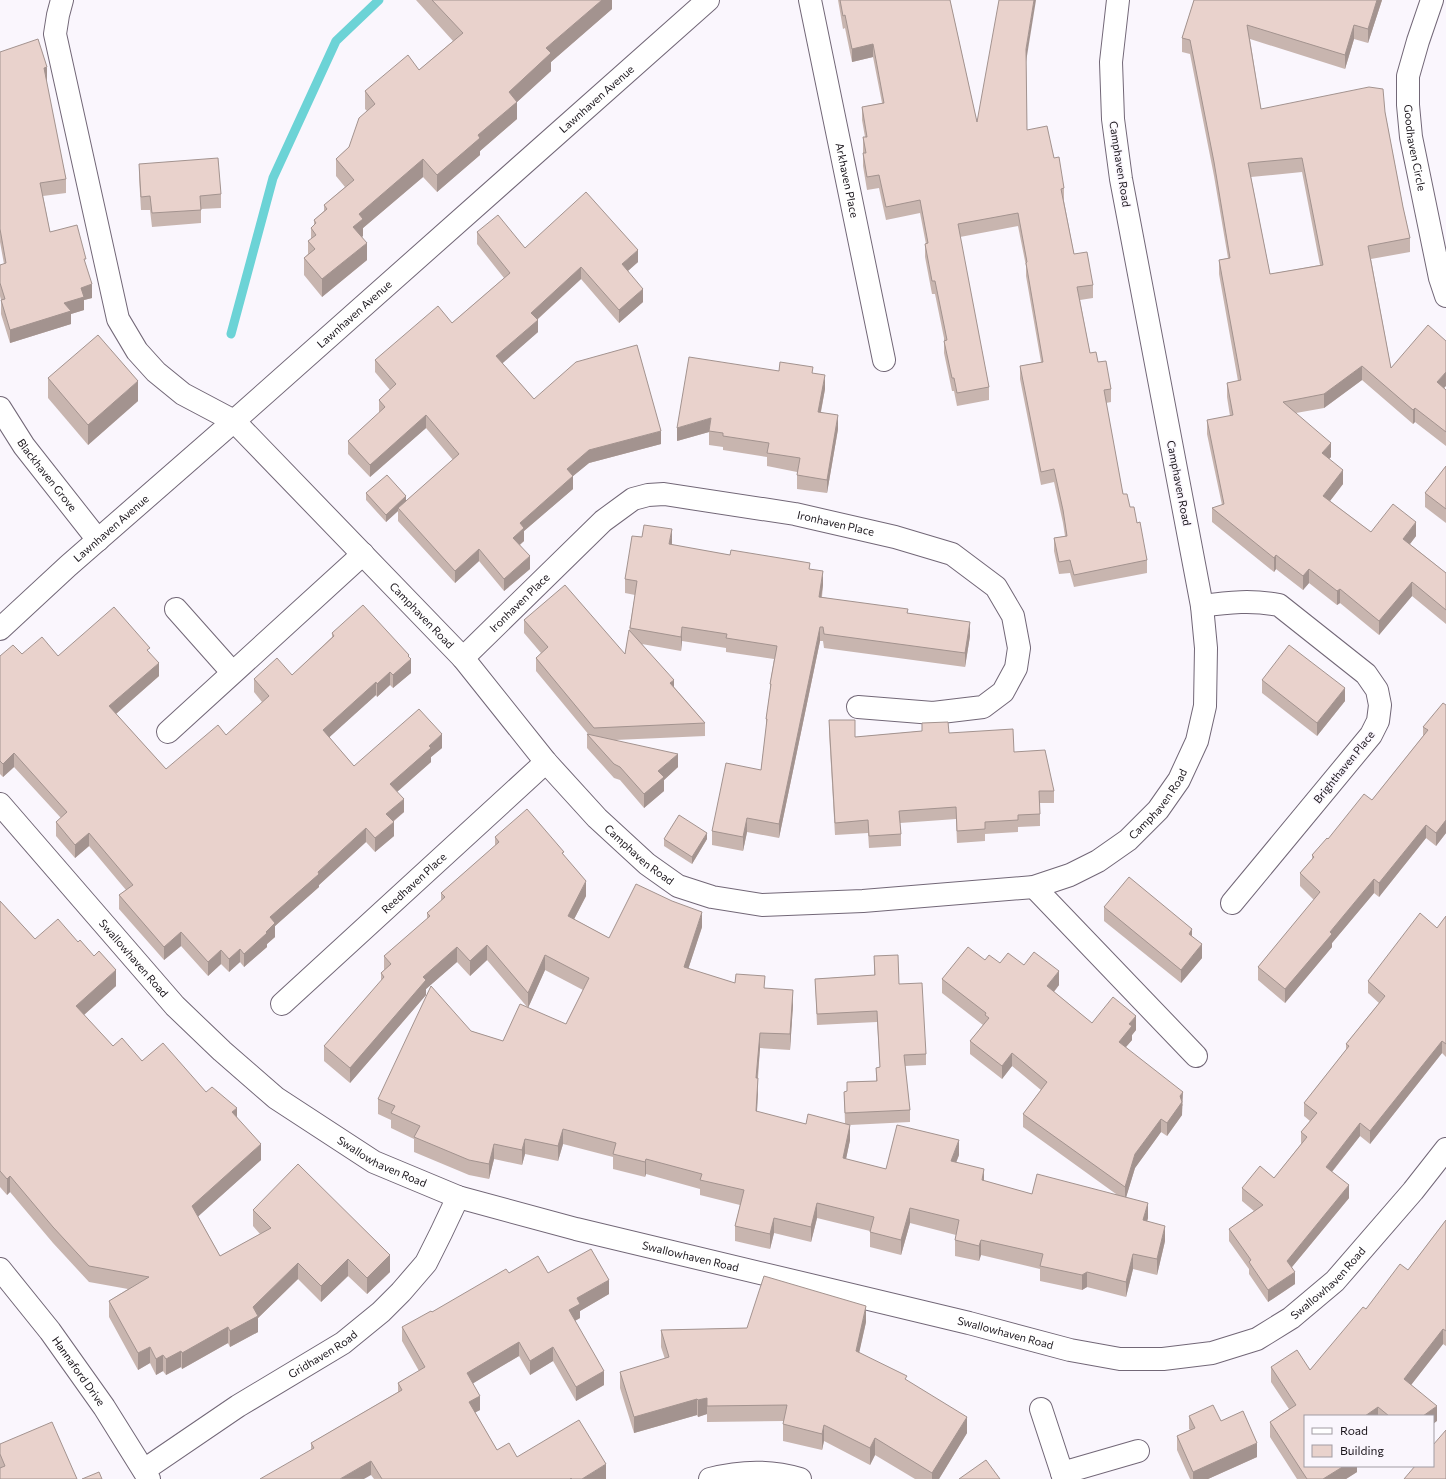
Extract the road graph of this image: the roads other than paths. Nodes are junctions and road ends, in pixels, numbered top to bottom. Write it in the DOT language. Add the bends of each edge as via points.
graph roads {
  1 [pos="62,0"];
  2 [pos="708,0"];
  3 [pos="810,0"];
  4 [pos="1118,0"];
  5 [pos="1432,0"];
  6 [pos="1446,296"];
  7 [pos="884,360"];
  8 [pos="0,408"];
  9 [pos="234,421"];
  10 [pos="98,540"];
  11 [pos="363,554"];
  12 [pos="1202,606"];
  13 [pos="176,609"];
  14 [pos="0,629"];
  15 [pos="463,658"];
  16 [pos="232,672"];
  17 [pos="858,707"];
  18 [pos="168,732"];
  19 [pos="546,762"];
  20 [pos="0,804"];
  21 [pos="1034,887"];
  22 [pos="1232,903"];
  23 [pos="282,1004"];
  24 [pos="1196,1056"];
  25 [pos="1446,1149"];
  26 [pos="458,1197"];
  27 [pos="0,1269"];
  28 [pos="1041,1409"];
  29 [pos="1138,1451"];
  30 [pos="147,1475"];
  31 [pos="1063,1476"];
  32 [pos="710,1479"];
  33 [pos="800,1479"];
  1 -- 9 [label="street, Camphaven Road" via="55,34 118,318 137,351 156,372 183,394"];
  2 -- 9 [label="street, Lawnhaven Avenue"];
  3 -- 7 [label="street, Arkhaven Place"];
  4 -- 12 [label="street, Camphaven Road" via="1111,62 1114,126 1123,187"];
  5 -- 6 [label="street, Goodhaven Circle" via="1408,76 1408,106 1411,137"];
  8 -- 10 [label="street, Blackhaven Grove" via="24,446"];
  9 -- 10 [label="street, Lawnhaven Avenue"];
  9 -- 11 [label="street, Camphaven Road"];
  10 -- 14 [label="street, Lawnhaven Avenue"];
  11 -- 15 [label="street, Camphaven Road"];
  11 -- 16 [label="street"];
  12 -- 21 [label="street, Camphaven Road" via="1206,648 1205,706 1197,741 1179,780 1158,810 1128,840 1098,861 1070,875"];
  12 -- 22 [label="street, Brighthaven Place" via="1231,601 1262,601 1279,605 1366,674 1377,690 1380,705 1378,721 1371,735"];
  13 -- 16 [label="street"];
  15 -- 17 [label="street, Ironhaven Place" via="603,521 633,499 664,494 795,514 895,537 952,554 996,587 1013,616 1019,648 1016,668 1003,692 983,707 933,713"];
  15 -- 19 [label="street, Camphaven Road"];
  16 -- 18 [label="street"];
  19 -- 21 [label="street, Camphaven Road" via="597,818 647,864 678,886 712,897 762,905 863,901"];
  19 -- 23 [label="street, Reedhaven Place"];
  20 -- 26 [label="street, Swallowhaven Road" via="175,1006 222,1052 276,1098 374,1162"];
  21 -- 24 [label="street"];
  25 -- 26 [label="street, Swallowhaven Road" via="1335,1280 1291,1318 1257,1339 1212,1353 1163,1359 1120,1359 1070,1350 969,1323 576,1229"];
  26 -- 30 [label="street, Gridhaven Road" via="426,1263 381,1312 342,1343 238,1406"];
  27 -- 30 [label="street, Hannaford Drive" via="50,1331 104,1407"];
  28 -- 31 [label="street"];
  29 -- 31 [label="street"];
  32 -- 33 [label="street" via="755,1472"];
}
